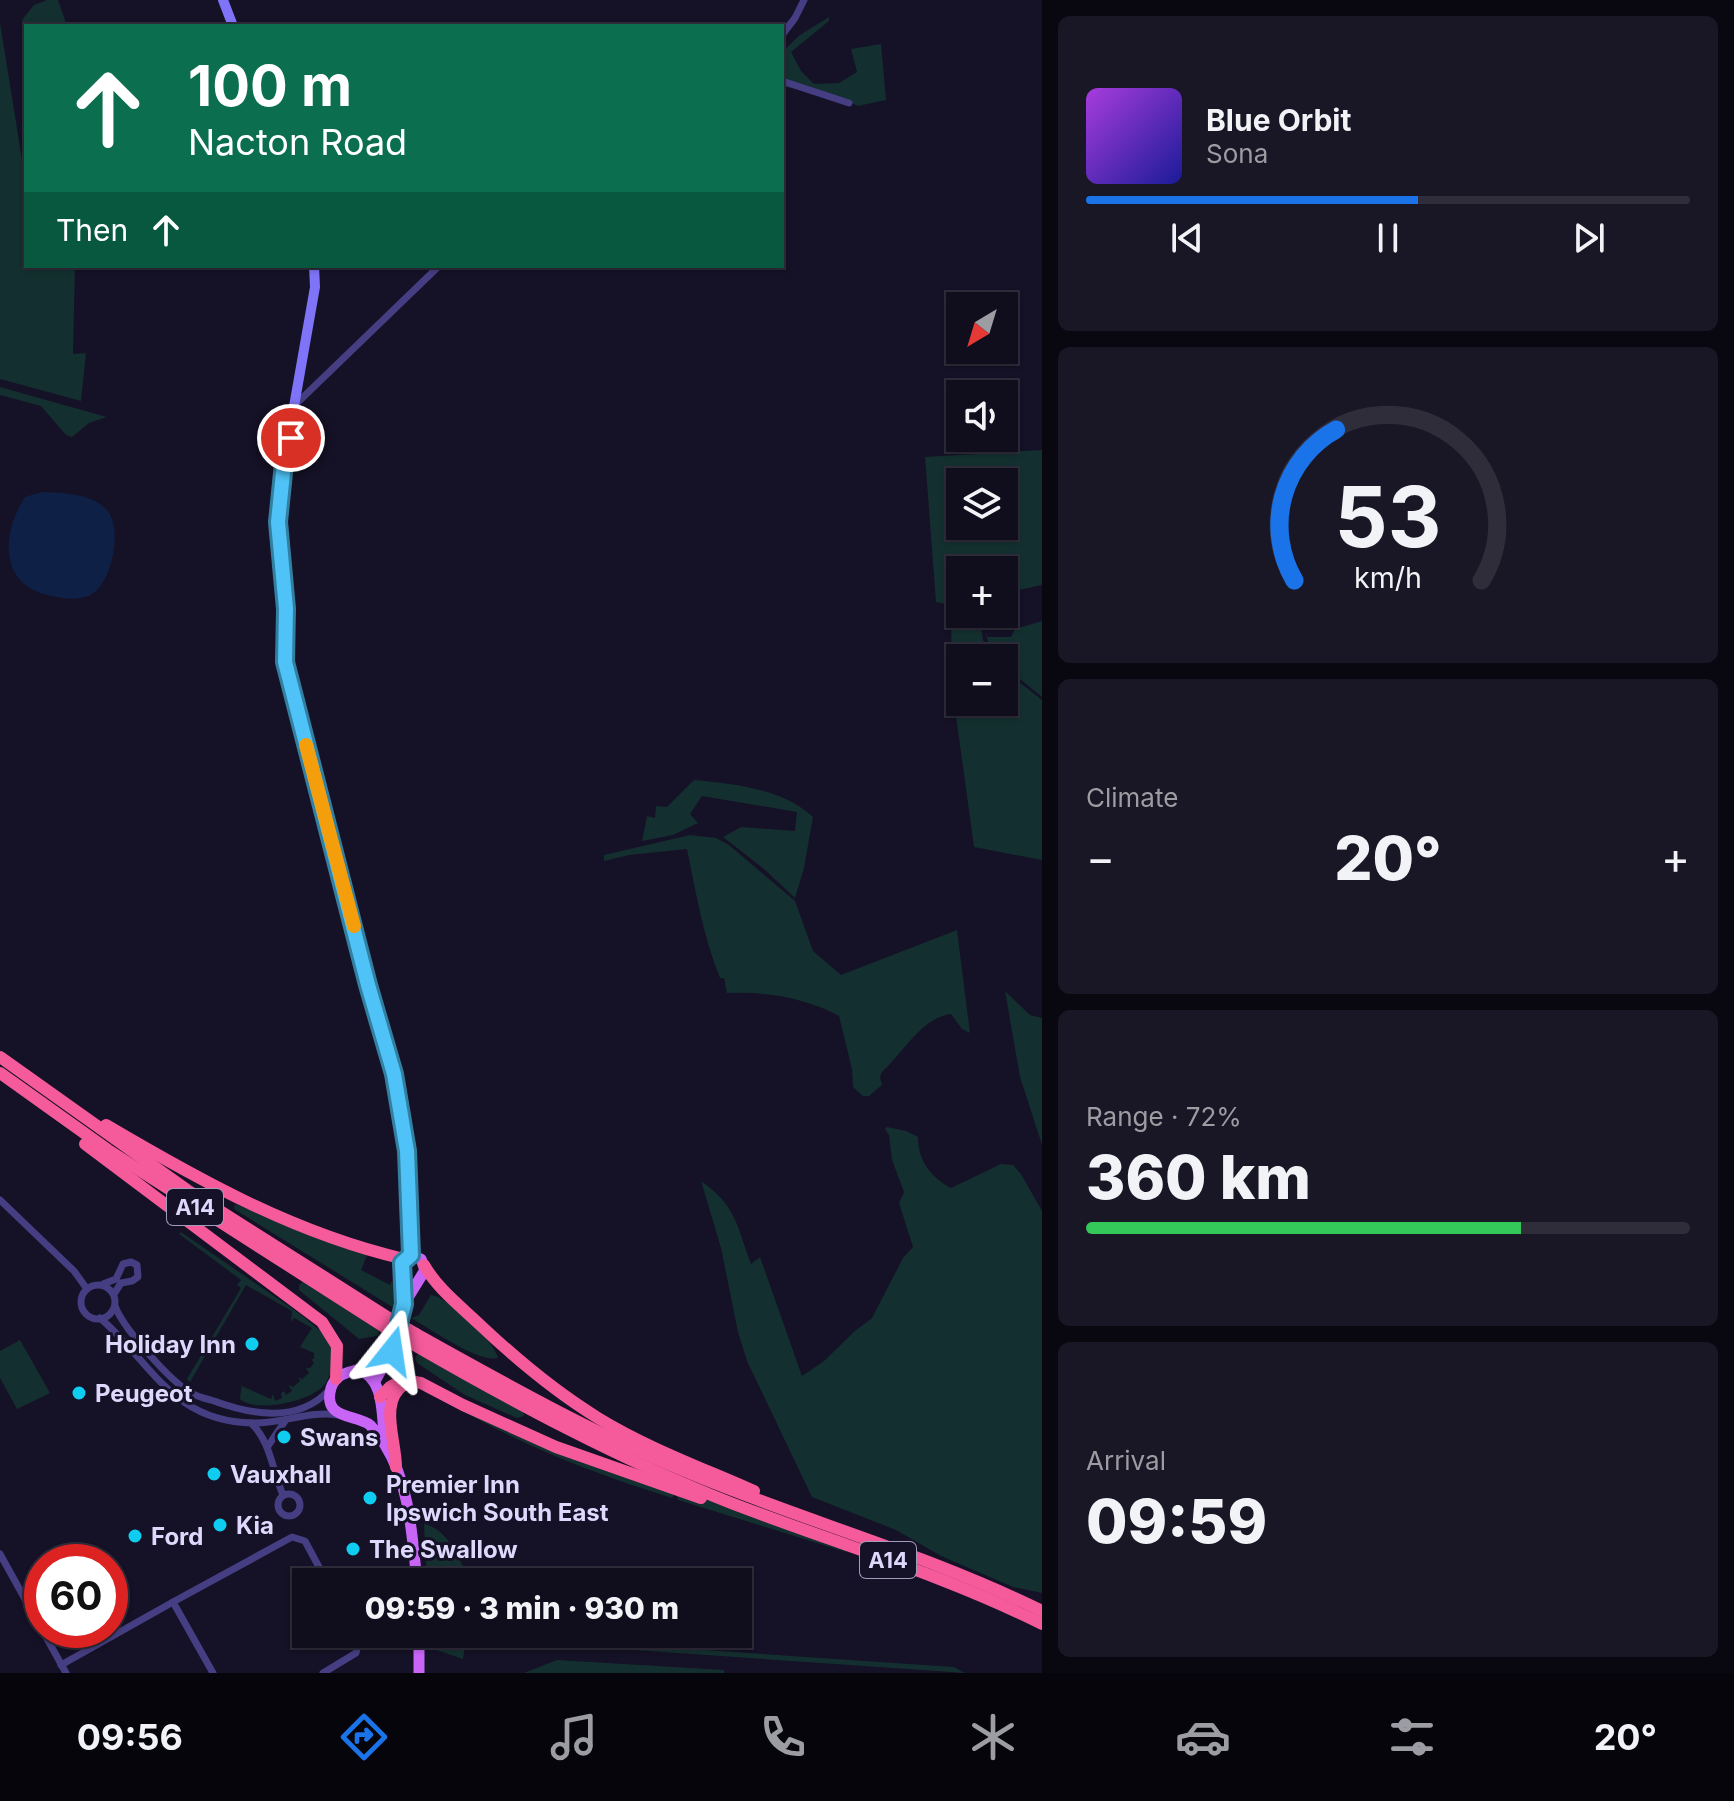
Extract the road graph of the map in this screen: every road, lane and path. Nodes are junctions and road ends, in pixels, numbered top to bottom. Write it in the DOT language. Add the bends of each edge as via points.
graph roads {
  1 [pos="223,0"];
  2 [pos="804,0"];
  3 [pos="232,24"];
  4 [pos="784,32"];
  5 [pos="784,82"];
  6 [pos="849,103"];
  7 [pos="314,268"];
  8 [pos="437,268"];
  9 [pos="295,405"];
  10 [pos="0,1057"];
  11 [pos="3,1075"];
  12 [pos="57,1100"];
  13 [pos="0,1200"];
  14 [pos="408,1257"];
  15 [pos="424,1265"];
  16 [pos="101,1285"];
  17 [pos="87,1289"];
  18 [pos="114,1295"];
  19 [pos="404,1304"];
  20 [pos="115,1306"];
  21 [pos="100,1318"];
  22 [pos="390,1325"];
  23 [pos="413,1339"];
  24 [pos="392,1351"];
  25 [pos="358,1370"];
  26 [pos="375,1381"];
  27 [pos="412,1381"];
  28 [pos="334,1383"];
  29 [pos="379,1399"];
  30 [pos="341,1415"];
  31 [pos="354,1420"];
  32 [pos="285,1421"];
  33 [pos="251,1423"];
  34 [pos="268,1446"];
  35 [pos="385,1446"];
  36 [pos="396,1467"];
  37 [pos="283,1495"];
  38 [pos="732,1503"];
  39 [pos="783,1510"];
  40 [pos="0,1554"];
  41 [pos="319,1568"];
  42 [pos="415,1568"];
  43 [pos="173,1602"];
  44 [pos="1042,1611"];
  45 [pos="1042,1624"];
  46 [pos="357,1648"];
  47 [pos="419,1648"];
  48 [pos="61,1665"];
  49 [pos="66,1673"];
  50 [pos="213,1673"];
  51 [pos="323,1673"];
  52 [pos="419,1673"];
  1 -- 3 [label="street"];
  2 -- 4 [label="street"];
  5 -- 6 [label="street"];
  7 -- 9 [label="street"];
  8 -- 9 [label="street"];
  9 -- 14 [label="street" via="278,522 285,662 394,1074 405,1131"];
  10 -- 12 [label="highway, A14"];
  11 -- 22 [label="highway, A14" via="108,1150"];
  11 -- 28 [label="highway, A14" via="32,1105 322,1322 337,1346"];
  12 -- 14 [label="highway, A14" via="237,1199 345,1243"];
  12 -- 22 [label="highway, A14"];
  13 -- 17 [label="street"];
  14 -- 15 [label="main road" via="421,1259"];
  14 -- 19 [label="main road" via="401,1270"];
  15 -- 19 [label="main road"];
  15 -- 39 [label="highway, A14" via="467,1313 552,1388 643,1443 763,1495"];
  16 -- 17 [label="street"];
  16 -- 18 [label="street"];
  16 -- 18 [label="street" via="116,1279 123,1264 137,1265 138,1277 121,1283"];
  17 -- 21 [label="street" via="81,1298 83,1309"];
  18 -- 20 [label="street"];
  19 -- 24 [label="main road"];
  20 -- 21 [label="street"];
  20 -- 28 [label="street" via="163,1369 191,1393 236,1409 287,1412 311,1405"];
  21 -- 33 [label="street" via="178,1399 226,1421"];
  22 -- 23 [label="highway, A14, bridge"];
  23 -- 38 [label="highway, A14" via="529,1411 629,1461"];
  23 -- 39 [label="highway, A14" via="640,1452"];
  24 -- 25 [label="main road"];
  24 -- 26 [label="main road"];
  25 -- 26 [label="main road"];
  25 -- 28 [label="main road" via="343,1373"];
  26 -- 29 [label="main road"];
  27 -- 29 [label="highway" via="395,1383"];
  27 -- 36 [label="highway" via="398,1389 391,1403"];
  27 -- 38 [label="highway, A14" via="556,1447 702,1499"];
  28 -- 30 [label="main road" via="331,1403"];
  29 -- 31 [label="main road" via="369,1415"];
  29 -- 35 [label="main road"];
  30 -- 31 [label="main road"];
  30 -- 32 [label="street" via="323,1412"];
  31 -- 35 [label="main road" via="371,1427"];
  32 -- 33 [label="street"];
  32 -- 34 [label="street"];
  33 -- 34 [label="street"];
  34 -- 37 [label="street"];
  35 -- 36 [label="main road"];
  36 -- 42 [label="main road"];
  38 -- 45 [label="highway, A14" via="932,1576"];
  39 -- 44 [label="highway, A14" via="902,1551"];
  40 -- 48 [label="street"];
  41 -- 43 [label="street" via="305,1541 292,1537"];
  43 -- 48 [label="street"];
  43 -- 50 [label="street"];
  46 -- 51 [label="street"];
  47 -- 52 [label="main road"];
  48 -- 49 [label="street"];
}
